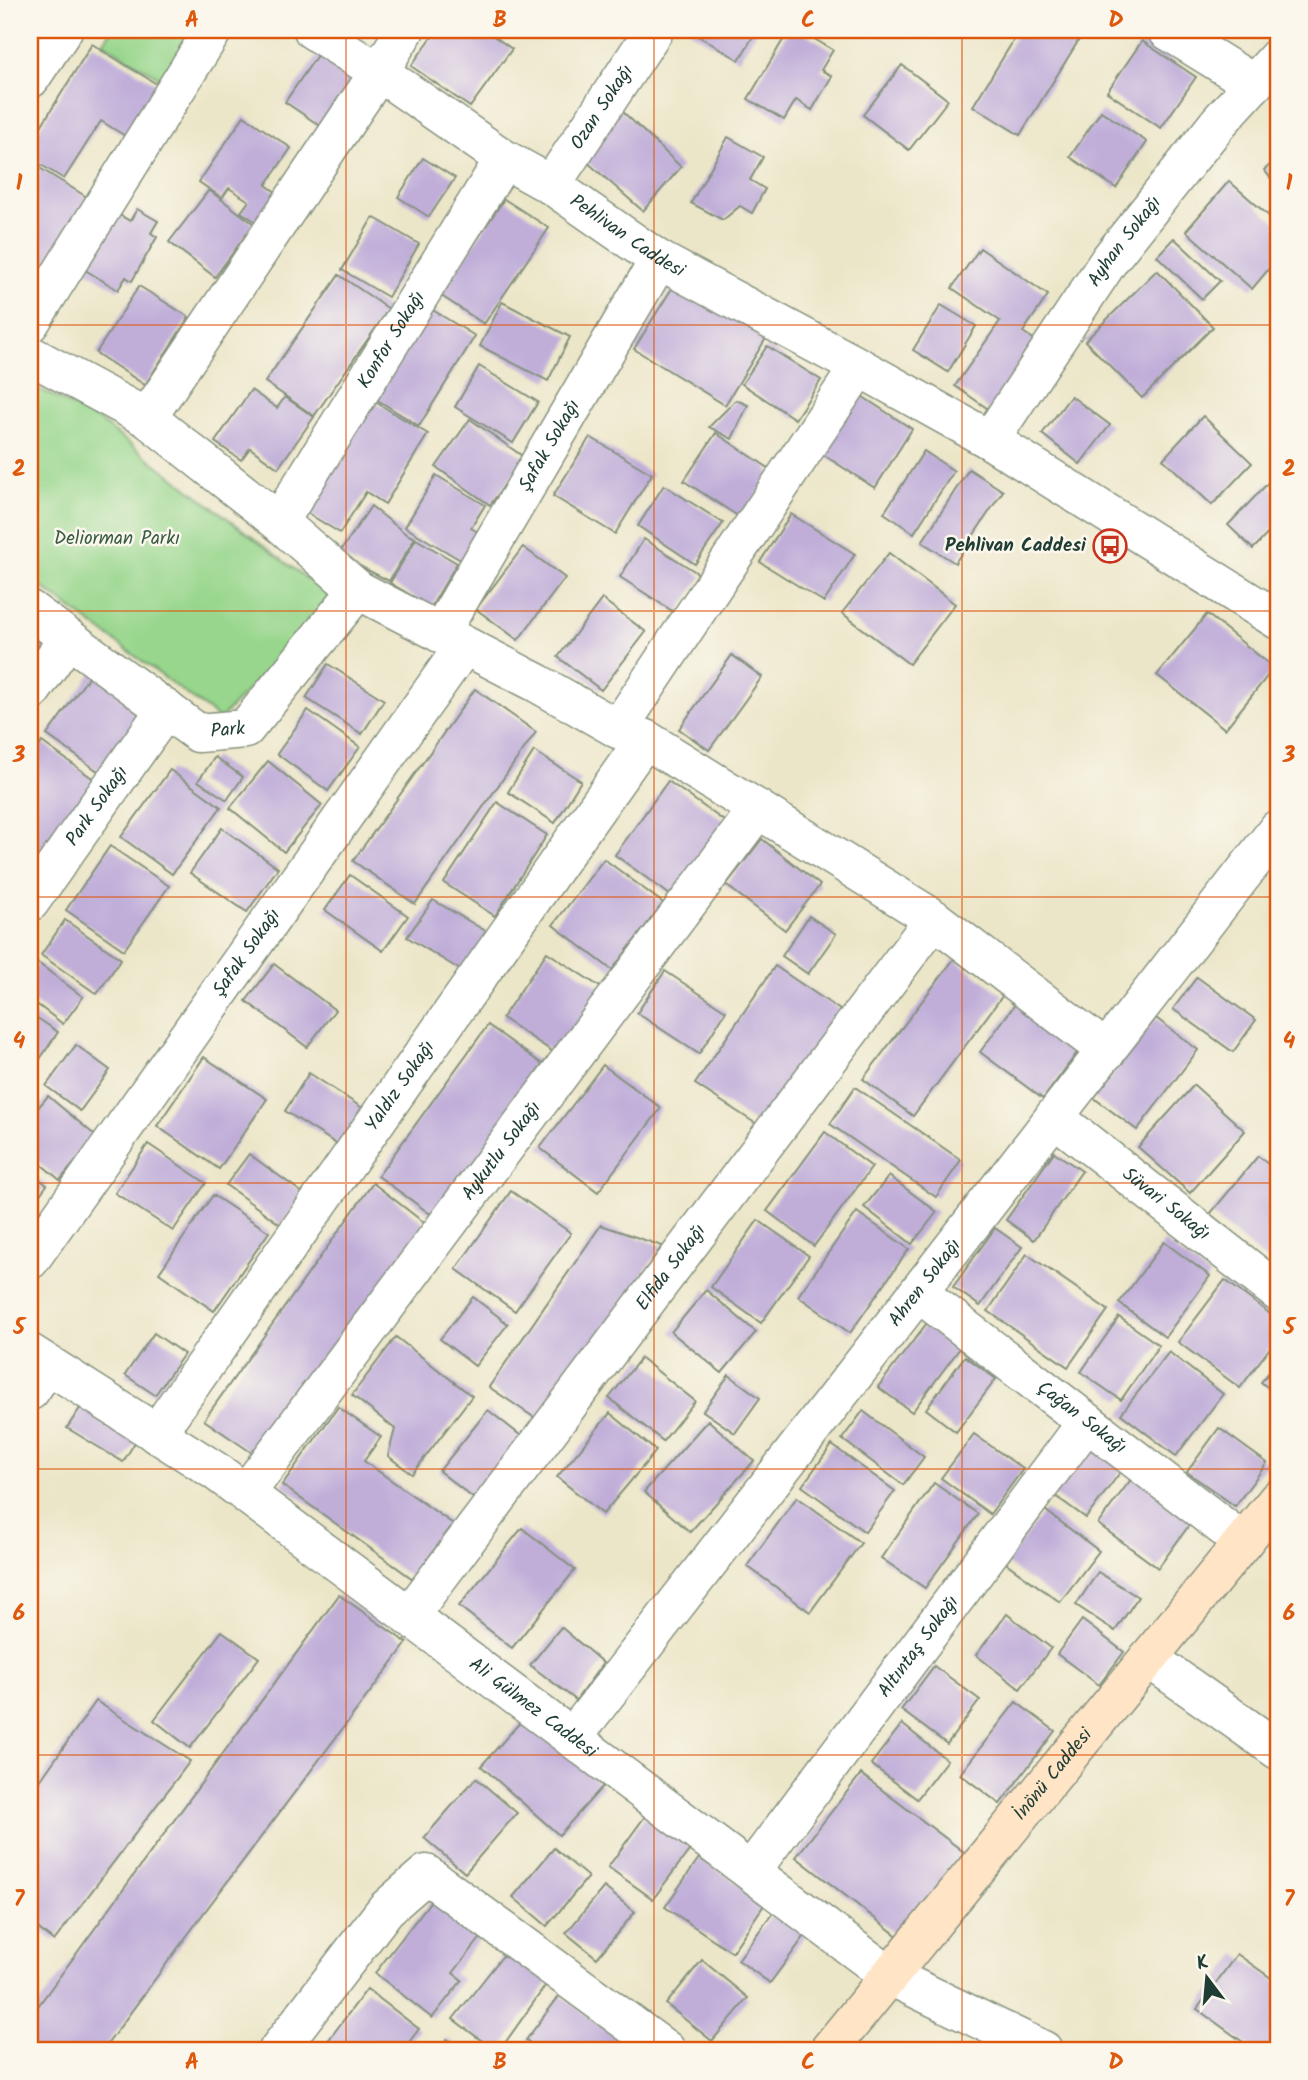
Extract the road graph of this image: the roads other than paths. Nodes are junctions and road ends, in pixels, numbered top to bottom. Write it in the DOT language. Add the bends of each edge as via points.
graph roads {
  1 [pos="63,30"];
  2 [pos="213,30"];
  3 [pos="313,30"];
  4 [pos="405,30"];
  5 [pos="654,30"];
  6 [pos="1167,30"];
  7 [pos="1266,70"];
  8 [pos="379,72"];
  9 [pos="30,79"];
  10 [pos="504,159"];
  11 [pos="551,185"];
  12 [pos="659,260"];
  13 [pos="30,323"];
  14 [pos="30,355"];
  15 [pos="859,367"];
  16 [pos="147,418"];
  17 [pos="990,440"];
  18 [pos="279,522"];
  19 [pos="358,590"];
  20 [pos="30,610"];
  21 [pos="1278,620"];
  22 [pos="68,638"];
  23 [pos="452,640"];
  24 [pos="30,693"];
  25 [pos="166,709"];
  26 [pos="631,734"];
  27 [pos="758,809"];
  28 [pos="1278,829"];
  29 [pos="30,902"];
  30 [pos="934,919"];
  31 [pos="1107,1051"];
  32 [pos="1054,1117"];
  33 [pos="30,1260"];
  34 [pos="1278,1292"];
  35 [pos="919,1293"];
  36 [pos="36,1370"];
  37 [pos="1087,1422"];
  38 [pos="156,1434"];
  39 [pos="246,1493"];
  40 [pos="1278,1499"];
  41 [pos="1243,1542"];
  42 [pos="409,1616"];
  43 [pos="1148,1658"];
  44 [pos="572,1738"];
  45 [pos="1278,1751"];
  46 [pos="751,1871"];
  47 [pos="890,1976"];
  48 [pos="278,2050"];
  49 [pos="666,2050"];
  50 [pos="829,2050"];
  51 [pos="1043,2050"];
  1 -- 9 [label="street"];
  2 -- 13 [label="street"];
  3 -- 8 [label="street, Pehlivan Caddesi"];
  4 -- 8 [label="street"];
  5 -- 11 [label="street, Ozan Sokağı"];
  6 -- 7 [label="street"];
  7 -- 17 [label="street, Ayhan Sokağı" via="1110,259"];
  8 -- 10 [label="street, Pehlivan Caddesi"];
  8 -- 16 [label="street"];
  10 -- 11 [label="street, Pehlivan Caddesi"];
  10 -- 18 [label="street, Konfor Sokağı"];
  11 -- 12 [label="street, Pehlivan Caddesi"];
  12 -- 15 [label="street, Pehlivan Caddesi"];
  12 -- 23 [label="street, Şafak Sokağı"];
  14 -- 16 [label="street"];
  15 -- 17 [label="street, Pehlivan Caddesi"];
  15 -- 26 [label="street, Yaldız Sokağı"];
  16 -- 18 [label="street"];
  17 -- 21 [label="street, Pehlivan Caddesi"];
  18 -- 19 [label="street"];
  19 -- 23 [label="street"];
  19 -- 25 [label="street, Park" via="245,729 198,733"];
  20 -- 22 [label="street, Park"];
  22 -- 24 [label="street"];
  22 -- 25 [label="street, Park"];
  23 -- 26 [label="street"];
  23 -- 33 [label="street, Şafak Sokağı"];
  25 -- 29 [label="street, Park Sokağı"];
  26 -- 27 [label="street"];
  26 -- 38 [label="street, Yaldız Sokağı"];
  27 -- 30 [label="street"];
  27 -- 39 [label="street, Aykutlu Sokağı"];
  28 -- 31 [label="street, Ahren Sokağı"];
  30 -- 31 [label="street"];
  30 -- 42 [label="street, Elfida Sokağı"];
  31 -- 32 [label="street, Ahren Sokağı"];
  32 -- 34 [label="street, Süvari Sokağı"];
  32 -- 35 [label="street, Ahren Sokağı"];
  35 -- 37 [label="street, Çağan Sokağı"];
  35 -- 44 [label="street, Ahren Sokağı"];
  36 -- 38 [label="street, Ali Gülmez Caddesi"];
  37 -- 41 [label="street, Çağan Sokağı"];
  37 -- 46 [label="street, Altıntaş Sokağı"];
  38 -- 39 [label="street, Ali Gülmez Caddesi"];
  39 -- 42 [label="street, Ali Gülmez Caddesi"];
  40 -- 41 [label="street, İnönü Caddesi"];
  41 -- 43 [label="street, İnönü Caddesi"];
  42 -- 44 [label="street, Ali Gülmez Caddesi"];
  43 -- 45 [label="street"];
  43 -- 47 [label="street, İnönü Caddesi"];
  44 -- 46 [label="street, Ali Gülmez Caddesi"];
  46 -- 47 [label="street, Ali Gülmez Caddesi"];
  47 -- 50 [label="street, İnönü Caddesi"];
  47 -- 51 [label="street, Ali Gülmez Caddesi"];
  48 -- 49 [label="street" via="386,1909 426,1874"];
}
